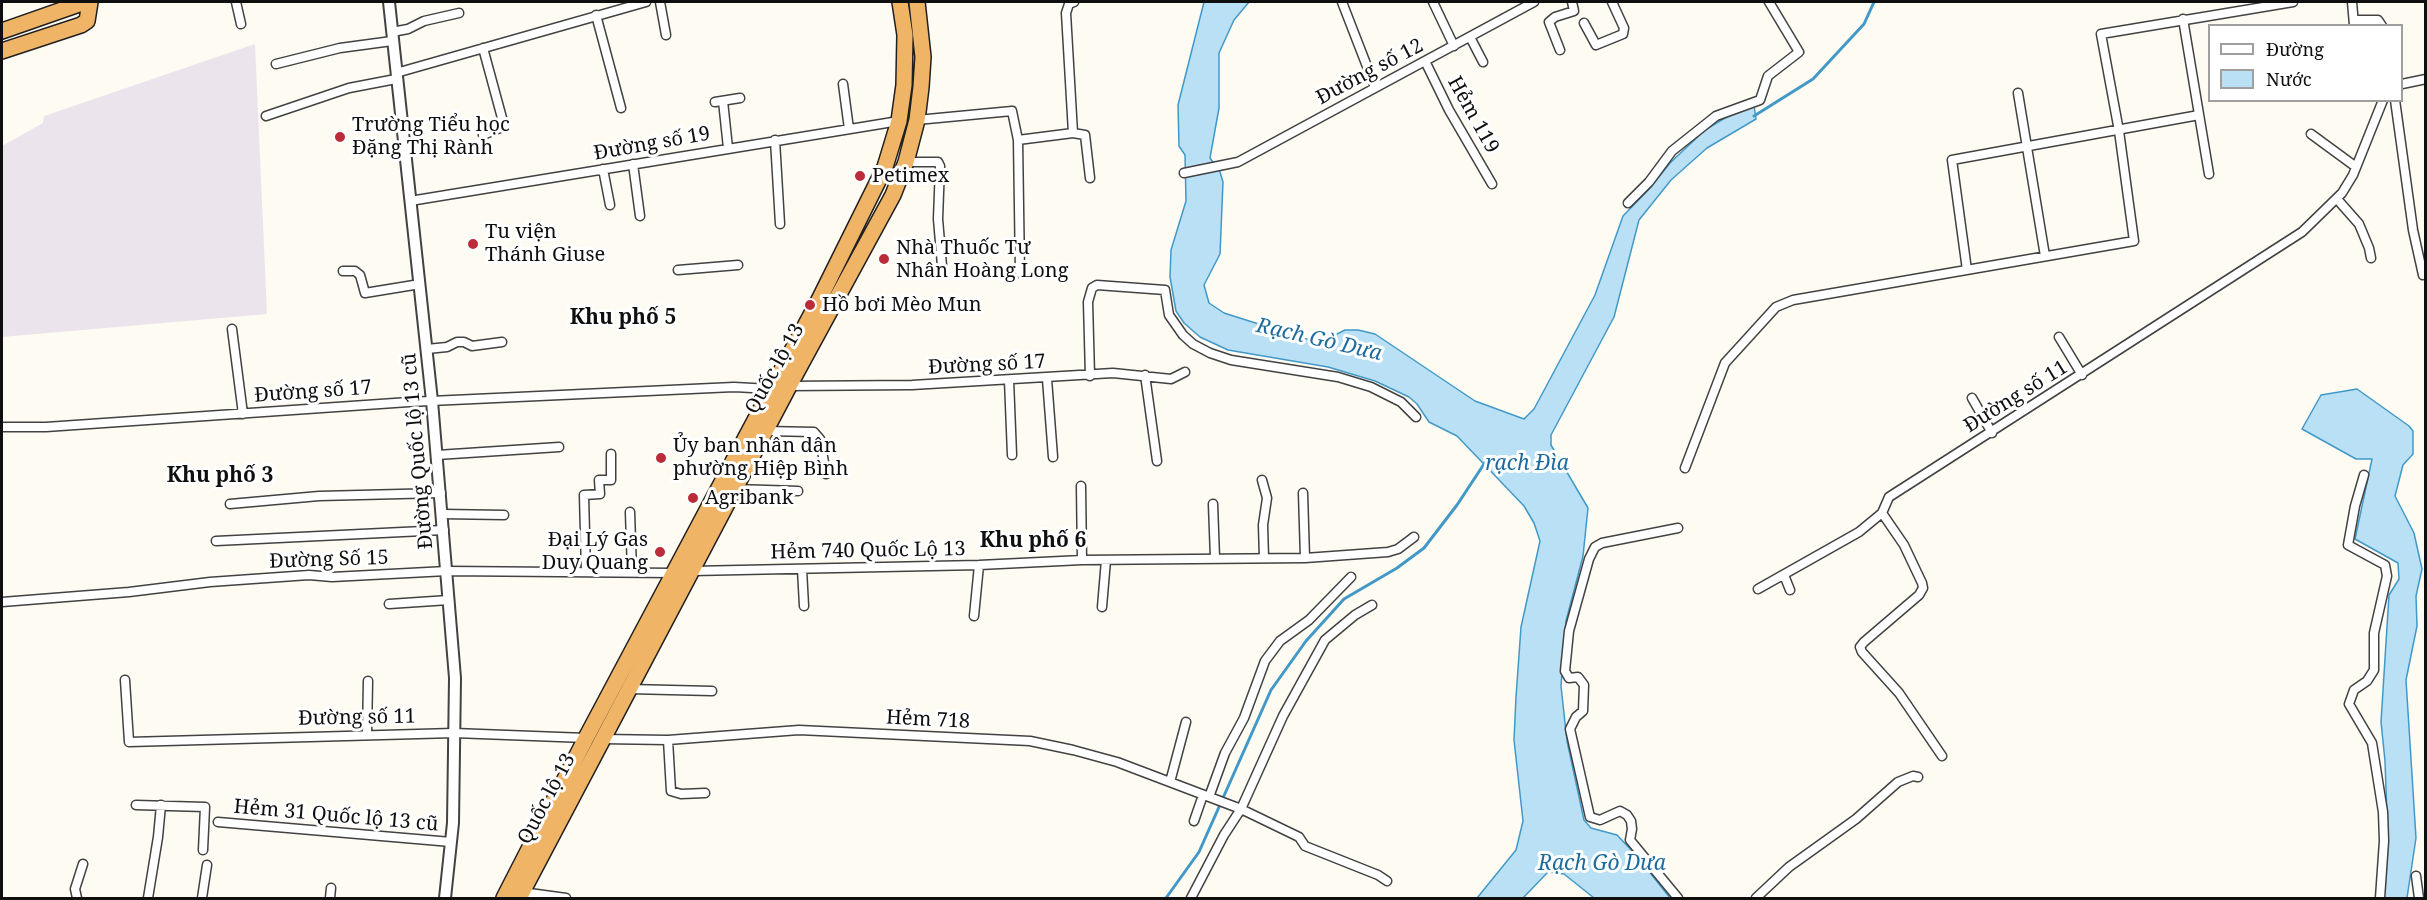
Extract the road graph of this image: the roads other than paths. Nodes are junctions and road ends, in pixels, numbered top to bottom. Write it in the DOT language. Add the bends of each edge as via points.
graph roads {
  1 [pos="85,2"];
  2 [pos="90,2"];
  3 [pos="236,2"];
  4 [pos="389,2"];
  5 [pos="646,2"];
  6 [pos="660,2"];
  7 [pos="900,2"];
  8 [pos="917,2"];
  9 [pos="1074,2"];
  10 [pos="1342,2"];
  11 [pos="1433,2"];
  12 [pos="1534,2"];
  13 [pos="1572,2"];
  14 [pos="1612,2"];
  15 [pos="1768,2"];
  16 [pos="2293,2"];
  17 [pos="2352,2"];
  18 [pos="459,13"];
  19 [pos="596,15"];
  20 [pos="2183,19"];
  21 [pos="1584,23"];
  22 [pos="2354,23"];
  23 [pos="241,24"];
  24 [pos="2381,24"];
  25 [pos="2,31"];
  26 [pos="666,35"];
  27 [pos="392,36"];
  28 [pos="1470,37"];
  29 [pos="1454,45"];
  30 [pos="483,48"];
  31 [pos="1560,50"];
  32 [pos="2,51"];
  33 [pos="1425,61"];
  34 [pos="1483,62"];
  35 [pos="276,64"];
  36 [pos="396,76"];
  37 [pos="2426,79"];
  38 [pos="843,84"];
  39 [pos="2403,84"];
  40 [pos="1375,87"];
  41 [pos="2018,93"];
  42 [pos="740,98"];
  43 [pos="2382,102"];
  44 [pos="2395,102"];
  45 [pos="621,108"];
  46 [pos="2199,115"];
  47 [pos="266,116"];
  48 [pos="917,120"];
  49 [pos="899,121"];
  50 [pos="849,129"];
  51 [pos="2119,130"];
  52 [pos="1073,133"];
  53 [pos="2311,134"];
  54 [pos="483,135"];
  55 [pos="775,140"];
  56 [pos="1018,140"];
  57 [pos="728,148"];
  58 [pos="2028,148"];
  59 [pos="906,162"];
  60 [pos="633,164"];
  61 [pos="2356,167"];
  62 [pos="603,169"];
  63 [pos="1184,173"];
  64 [pos="2209,174"];
  65 [pos="1090,177"];
  66 [pos="1492,184"];
  67 [pos="2337,199"];
  68 [pos="410,201"];
  69 [pos="1628,203"];
  70 [pos="610,205"];
  71 [pos="640,216"];
  72 [pos="780,224"];
  73 [pos="2044,256"];
  74 [pos="2371,258"];
  75 [pos="738,265"];
  76 [pos="942,266"];
  77 [pos="678,270"];
  78 [pos="1967,270"];
  79 [pos="342,271"];
  80 [pos="1020,273"];
  81 [pos="2423,275"];
  82 [pos="420,284"];
  83 [pos="232,329"];
  84 [pos="2059,337"];
  85 [pos="502,342"];
  86 [pos="427,349"];
  87 [pos="1185,372"];
  88 [pos="1145,375"];
  89 [pos="2082,375"];
  90 [pos="1090,376"];
  91 [pos="1047,379"];
  92 [pos="1009,380"];
  93 [pos="789,387"];
  94 [pos="771,389"];
  95 [pos="1972,398"];
  96 [pos="432,401"];
  97 [pos="243,414"];
  98 [pos="1416,417"];
  99 [pos="2,427"];
  100 [pos="765,431"];
  101 [pos="1992,433"];
  102 [pos="559,447"];
  103 [pos="611,454"];
  104 [pos="437,455"];
  105 [pos="1012,455"];
  106 [pos="1053,457"];
  107 [pos="1157,461"];
  108 [pos="1685,468"];
  109 [pos="826,474"];
  110 [pos="2364,475"];
  111 [pos="1262,480"];
  112 [pos="1081,486"];
  113 [pos="735,489"];
  114 [pos="798,491"];
  115 [pos="441,493"];
  116 [pos="1303,493"];
  117 [pos="230,504"];
  118 [pos="1213,504"];
  119 [pos="630,512"];
  120 [pos="1882,513"];
  121 [pos="442,514"];
  122 [pos="504,515"];
  123 [pos="1678,528"];
  124 [pos="444,530"];
  125 [pos="1414,537"];
  126 [pos="216,541"];
  127 [pos="1215,558"];
  128 [pos="1264,558"];
  129 [pos="1305,558"];
  130 [pos="1082,560"];
  131 [pos="1106,560"];
  132 [pos="979,565"];
  133 [pos="801,569"];
  134 [pos="447,571"];
  135 [pos="692,571"];
  136 [pos="586,572"];
  137 [pos="632,572"];
  138 [pos="674,573"];
  139 [pos="1784,575"];
  140 [pos="1351,577"];
  141 [pos="1758,589"];
  142 [pos="1790,590"];
  143 [pos="449,600"];
  144 [pos="2,602"];
  145 [pos="389,604"];
  146 [pos="1372,605"];
  147 [pos="804,606"];
  148 [pos="1102,608"];
  149 [pos="974,616"];
  150 [pos="125,680"];
  151 [pos="368,681"];
  152 [pos="629,689"];
  153 [pos="712,691"];
  154 [pos="1186,722"];
  155 [pos="454,733"];
  156 [pos="367,735"];
  157 [pos="586,738"];
  158 [pos="602,739"];
  159 [pos="668,740"];
  160 [pos="1942,756"];
  161 [pos="1918,777"];
  162 [pos="1170,782"];
  163 [pos="705,793"];
  164 [pos="1206,796"];
  165 [pos="136,805"];
  166 [pos="161,805"];
  167 [pos="1241,809"];
  168 [pos="1194,821"];
  169 [pos="218,822"];
  170 [pos="451,842"];
  171 [pos="203,850"];
  172 [pos="83,864"];
  173 [pos="207,865"];
  174 [pos="2416,876"];
  175 [pos="1387,881"];
  176 [pos="331,888"];
  177 [pos="520,895"];
  178 [pos="77,898"];
  179 [pos="148,898"];
  180 [pos="202,898"];
  181 [pos="330,898"];
  182 [pos="445,898"];
  183 [pos="504,898"];
  184 [pos="566,898"];
  185 [pos="1191,898"];
  186 [pos="1678,898"];
  187 [pos="1756,898"];
  188 [pos="2380,898"];
  189 [pos="2419,898"];
  1 -- 25 [label="highway"];
  2 -- 32 [label="highway" via="87,21 81,25"];
  3 -- 23 [label="street"];
  4 -- 27 [label="street, Đường Quốc lộ 13 cũ"];
  5 -- 19 [label="street"];
  6 -- 26 [label="street"];
  7 -- 49 [label="highway, Quốc lộ 13" via="905,60"];
  8 -- 48 [label="highway, Quốc lộ 13" via="922,57"];
  9 -- 52 [label="street" via="1066,13"];
  10 -- 40 [label="street"];
  11 -- 29 [label="street"];
  12 -- 28 [label="street, Đường số 12"];
  13 -- 31 [label="street" via="1574,11 1549,22"];
  14 -- 21 [label="street" via="1623,34 1596,45"];
  15 -- 69 [label="street" via="1799,52 1768,76 1760,100 1716,116 1672,151"];
  16 -- 20 [label="street"];
  17 -- 22 [label="street"];
  18 -- 27 [label="street" via="424,21"];
  19 -- 30 [label="street"];
  19 -- 45 [label="street"];
  20 -- 46 [label="street"];
  20 -- 51 [label="street" via="2101,34"];
  22 -- 24 [label="street" via="2378,20"];
  27 -- 35 [label="street"];
  27 -- 36 [label="street, Đường Quốc lộ 13 cũ"];
  28 -- 29 [label="street, Đường số 12"];
  28 -- 34 [label="street"];
  29 -- 33 [label="street, Đường số 12"];
  30 -- 36 [label="street"];
  30 -- 54 [label="street" via="502,118 500,128"];
  33 -- 40 [label="street, Đường số 12"];
  33 -- 66 [label="street, Hẻm 119"];
  36 -- 47 [label="street"];
  36 -- 68 [label="street, Đường Quốc lộ 13 cũ"];
  37 -- 39 [label="street"];
  38 -- 50 [label="street"];
  40 -- 63 [label="street, Đường số 12" via="1238,162"];
  41 -- 58 [label="street"];
  42 -- 57 [label="street" via="719,101"];
  43 -- 61 [label="street, Đường số 11"];
  44 -- 81 [label="street"];
  46 -- 51 [label="street"];
  46 -- 64 [label="street"];
  48 -- 56 [label="street" via="1012,111"];
  48 -- 59 [label="highway, Quốc lộ 13"];
  49 -- 50 [label="street, Đường số 19"];
  49 -- 94 [label="highway, Quốc lộ 13" via="885,167 866,209"];
  50 -- 55 [label="street, Đường số 19"];
  51 -- 58 [label="street"];
  51 -- 73 [label="street" via="2134,241"];
  52 -- 56 [label="street"];
  52 -- 65 [label="street" via="1085,135"];
  53 -- 61 [label="street"];
  55 -- 57 [label="street, Đường số 19"];
  55 -- 72 [label="street"];
  56 -- 80 [label="street"];
  57 -- 60 [label="street, Đường số 19"];
  58 -- 73 [label="street"];
  58 -- 78 [label="street" via="1953,160"];
  59 -- 76 [label="street" via="938,162 940,166 938,219"];
  59 -- 93 [label="highway, Quốc lộ 13" via="871,238"];
  60 -- 62 [label="street, Đường số 19"];
  60 -- 71 [label="street"];
  61 -- 67 [label="street, Đường số 11"];
  62 -- 68 [label="street, Đường số 19"];
  62 -- 70 [label="street"];
  67 -- 74 [label="street" via="2359,224"];
  67 -- 89 [label="street, Đường số 11" via="2302,232"];
  68 -- 82 [label="street, Đường Quốc lộ 13 cũ"];
  73 -- 78 [label="street"];
  75 -- 77 [label="street"];
  78 -- 108 [label="street" via="1793,300 1776,308 1725,363"];
  79 -- 82 [label="street" via="360,274 364,293"];
  82 -- 86 [label="street, Đường Quốc lộ 13 cũ"];
  83 -- 97 [label="street"];
  84 -- 89 [label="street"];
  85 -- 86 [label="street" via="472,346 457,342"];
  86 -- 96 [label="street, Đường Quốc lộ 13 cũ"];
  87 -- 88 [label="street, Đường số 17" via="1171,379"];
  88 -- 90 [label="street, Đường số 17"];
  88 -- 107 [label="street"];
  89 -- 101 [label="street, Đường số 11"];
  90 -- 91 [label="street, Đường số 17"];
  90 -- 98 [label="street" via="1088,302 1092,288 1097,285 1165,290 1169,315 1193,345 1231,360 1331,375 1371,387 1401,402"];
  91 -- 92 [label="street, Đường số 17"];
  91 -- 106 [label="street"];
  92 -- 93 [label="street, Đường số 17"];
  92 -- 105 [label="street"];
  93 -- 100 [label="highway, Quốc lộ 13"];
  94 -- 96 [label="street, Đường số 17" via="734,387"];
  94 -- 138 [label="highway, Quốc lộ 13"];
  95 -- 101 [label="street"];
  96 -- 97 [label="street, Đường số 17"];
  96 -- 104 [label="street, Đường Quốc lộ 13 cũ"];
  97 -- 99 [label="street, Đường số 17" via="46,428"];
  100 -- 109 [label="street" via="814,432 820,439"];
  100 -- 113 [label="highway, Quốc lộ 13"];
  101 -- 120 [label="street, Đường số 11" via="1889,497"];
  102 -- 104 [label="street"];
  103 -- 136 [label="street" via="611,480 599,480 600,494 584,495"];
  104 -- 115 [label="street, Đường Quốc lộ 13 cũ"];
  110 -- 188 [label="street" via="2348,545 2385,565 2387,576 2374,633 2374,670 2354,690 2349,704 2372,743 2383,812"];
  111 -- 128 [label="street" via="1267,498"];
  112 -- 130 [label="street"];
  113 -- 114 [label="street"];
  113 -- 135 [label="highway, Quốc lộ 13"];
  115 -- 117 [label="street"];
  115 -- 121 [label="street, Đường Quốc lộ 13 cũ"];
  116 -- 129 [label="street"];
  118 -- 127 [label="street"];
  119 -- 137 [label="street"];
  120 -- 139 [label="street, Đường số 11" via="1859,532"];
  120 -- 160 [label="street" via="1904,545 1923,588 1860,647 1899,693"];
  121 -- 122 [label="street"];
  121 -- 124 [label="street, Đường Quốc lộ 13 cũ"];
  123 -- 186 [label="street" via="1595,547 1569,631 1565,671 1569,678 1578,677 1584,685 1583,711 1570,729 1590,817 1600,820 1620,811 1627,815 1631,821 1629,840"];
  124 -- 126 [label="street"];
  124 -- 134 [label="street, Đường Quốc lộ 13 cũ"];
  125 -- 129 [label="street, Hẻm 740 Quốc Lộ 13" via="1398,549"];
  127 -- 128 [label="street, Hẻm 740 Quốc Lộ 13"];
  127 -- 131 [label="street, Hẻm 740 Quốc Lộ 13"];
  128 -- 129 [label="street, Hẻm 740 Quốc Lộ 13"];
  130 -- 131 [label="street, Hẻm 740 Quốc Lộ 13"];
  130 -- 132 [label="street, Hẻm 740 Quốc Lộ 13"];
  131 -- 148 [label="street"];
  132 -- 133 [label="street, Hẻm 740 Quốc Lộ 13"];
  132 -- 149 [label="street"];
  133 -- 135 [label="street, Hẻm 740 Quốc Lộ 13"];
  133 -- 147 [label="street"];
  134 -- 136 [label="street, Đường Số 15"];
  134 -- 143 [label="street, Đường Quốc lộ 13 cũ"];
  134 -- 144 [label="street, Đường Số 15" via="309,575"];
  135 -- 152 [label="highway, Quốc lộ 13"];
  136 -- 137 [label="street, Đường Số 15"];
  137 -- 138 [label="street, Đường Số 15"];
  138 -- 157 [label="highway, Quốc lộ 13"];
  139 -- 141 [label="street, Đường số 11"];
  139 -- 142 [label="street"];
  140 -- 164 [label="street" via="1308,620 1280,641 1265,661 1244,718"];
  143 -- 145 [label="street"];
  143 -- 155 [label="street, Đường Quốc lộ 13 cũ" via="455,678"];
  146 -- 167 [label="street" via="1325,640 1283,716"];
  150 -- 156 [label="street, Đường số 11" via="129,742"];
  151 -- 156 [label="street"];
  152 -- 153 [label="street"];
  152 -- 158 [label="highway, Quốc lộ 13"];
  154 -- 162 [label="street"];
  155 -- 156 [label="street, Đường số 11"];
  155 -- 157 [label="street, Đường số 11"];
  155 -- 170 [label="street, Đường Quốc lộ 13 cũ"];
  157 -- 183 [label="highway, Quốc lộ 13"];
  158 -- 159 [label="street, Hẻm 718"];
  158 -- 177 [label="highway, Quốc lộ 13"];
  159 -- 162 [label="street, Hẻm 718" via="799,730 1030,741 1117,762"];
  159 -- 163 [label="street" via="671,791"];
  161 -- 187 [label="street" via="1898,782 1856,819 1789,867"];
  162 -- 164 [label="street, Hẻm 718"];
  164 -- 167 [label="street, Hẻm 718"];
  164 -- 168 [label="street"];
  165 -- 166 [label="street"];
  166 -- 171 [label="street" via="205,807"];
  166 -- 179 [label="street"];
  167 -- 175 [label="street, Hẻm 718" via="1299,837 1305,846"];
  167 -- 185 [label="street"];
  169 -- 170 [label="street, Hẻm 31 Quốc lộ 13 cũ"];
  170 -- 182 [label="street, Đường Quốc lộ 13 cũ"];
  172 -- 178 [label="street" via="75,889"];
  173 -- 180 [label="street"];
  174 -- 189 [label="street"];
  176 -- 181 [label="street"];
  177 -- 184 [label="street"];
}
